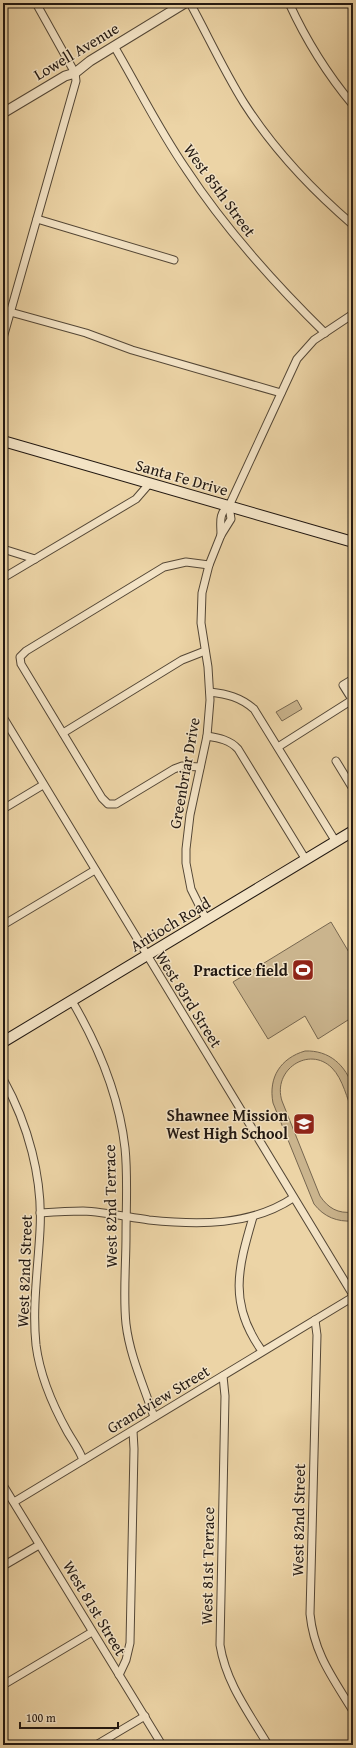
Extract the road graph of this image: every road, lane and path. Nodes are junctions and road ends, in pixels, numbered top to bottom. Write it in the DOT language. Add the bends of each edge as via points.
graph roads {
  1 [pos="36,3"];
  2 [pos="186,3"];
  3 [pos="190,3"];
  4 [pos="289,3"];
  5 [pos="114,46"];
  6 [pos="75,73"];
  7 [pos="353,105"];
  8 [pos="3,113"];
  9 [pos="37,219"];
  10 [pos="353,225"];
  11 [pos="174,260"];
  12 [pos="3,310"];
  13 [pos="11,312"];
  14 [pos="353,314"];
  15 [pos="325,333"];
  16 [pos="3,338"];
  17 [pos="281,393"];
  18 [pos="3,441"];
  19 [pos="149,484"];
  20 [pos="229,506"];
  21 [pos="221,535"];
  22 [pos="353,542"];
  23 [pos="3,549"];
  24 [pos="34,559"];
  25 [pos="209,565"];
  26 [pos="3,578"];
  27 [pos="205,651"];
  28 [pos="353,679"];
  29 [pos="210,692"];
  30 [pos="353,701"];
  31 [pos="3,717"];
  32 [pos="63,733"];
  33 [pos="207,736"];
  34 [pos="278,747"];
  35 [pos="336,761"];
  36 [pos="200,767"];
  37 [pos="43,785"];
  38 [pos="353,789"];
  39 [pos="3,809"];
  40 [pos="353,831"];
  41 [pos="336,842"];
  42 [pos="306,860"];
  43 [pos="94,870"];
  44 [pos="206,919"];
  45 [pos="3,925"];
  46 [pos="146,956"];
  47 [pos="72,1001"];
  48 [pos="3,1042"];
  49 [pos="3,1079"];
  50 [pos="293,1198"];
  51 [pos="40,1213"];
  52 [pos="126,1217"];
  53 [pos="253,1217"];
  54 [pos="353,1296"];
  55 [pos="315,1320"];
  56 [pos="262,1351"];
  57 [pos="223,1376"];
  58 [pos="154,1417"];
  59 [pos="133,1431"];
  60 [pos="83,1460"];
  61 [pos="3,1485"];
  62 [pos="14,1502"];
  63 [pos="39,1545"];
  64 [pos="3,1566"];
  65 [pos="92,1632"];
  66 [pos="119,1675"];
  67 [pos="3,1685"];
  68 [pos="353,1712"];
  69 [pos="145,1716"];
  70 [pos="96,1745"];
  71 [pos="162,1745"];
  72 [pos="268,1745"];
  1 -- 6 [label="street"];
  2 -- 5 [label="street, Lowell Avenue"];
  3 -- 10 [label="street" via="259,126 312,189"];
  4 -- 7 [label="street" via="321,63"];
  5 -- 6 [label="street, Lowell Avenue"];
  5 -- 15 [label="street, West 85th Street" via="170,145 212,207 264,271"];
  6 -- 8 [label="street, Lowell Avenue" via="65,76"];
  6 -- 9 [label="street" via="75,88"];
  9 -- 11 [label="street"];
  9 -- 13 [label="street"];
  12 -- 13 [label="street"];
  13 -- 16 [label="street"];
  13 -- 17 [label="street" via="86,332 132,350"];
  14 -- 15 [label="street"];
  15 -- 17 [label="street" via="302,352"];
  17 -- 20 [label="street"];
  18 -- 19 [label="main road, Santa Fe Drive"];
  19 -- 20 [label="main road, Santa Fe Drive"];
  19 -- 24 [label="street" via="136,499"];
  20 -- 21 [label="street, Greenbriar Drive" via="231,519"];
  20 -- 21 [label="street, Greenbriar Drive" via="220,516"];
  20 -- 22 [label="main road, Santa Fe Drive"];
  21 -- 25 [label="street, Greenbriar Drive"];
  23 -- 24 [label="street"];
  24 -- 26 [label="street"];
  25 -- 27 [label="street, Greenbriar Drive" via="202,593 201,612"];
  25 -- 32 [label="street" via="186,562 164,567 20,656 21,664"];
  27 -- 29 [label="street, Greenbriar Drive"];
  27 -- 32 [label="street" via="182,660"];
  28 -- 30 [label="street" via="343,685"];
  29 -- 33 [label="street, Greenbriar Drive"];
  29 -- 34 [label="street" via="235,696 254,708"];
  30 -- 34 [label="street"];
  31 -- 37 [label="street, West 83rd Street"];
  32 -- 36 [label="street" via="108,804 116,804 174,769 182,766"];
  33 -- 36 [label="street, Greenbriar Drive"];
  33 -- 42 [label="street" via="233,743 238,749"];
  34 -- 41 [label="street"];
  35 -- 38 [label="street"];
  36 -- 44 [label="street, Greenbriar Drive" via="190,815 186,863 191,890"];
  37 -- 39 [label="street"];
  37 -- 43 [label="street, West 83rd Street"];
  40 -- 41 [label="main road, Antioch Road"];
  41 -- 42 [label="main road, Antioch Road"];
  42 -- 44 [label="main road, Antioch Road"];
  43 -- 45 [label="street"];
  43 -- 46 [label="street, West 83rd Street"];
  44 -- 46 [label="main road, Antioch Road"];
  46 -- 47 [label="main road, Antioch Road"];
  46 -- 50 [label="street, West 83rd Street"];
  47 -- 48 [label="main road, Antioch Road"];
  47 -- 52 [label="street, West 82nd Terrace" via="95,1042 120,1120 125,1148"];
  49 -- 51 [label="street, West 82nd Street" via="19,1112 30,1144 35,1164"];
  50 -- 53 [label="street"];
  50 -- 54 [label="street, West 83rd Street"];
  51 -- 52 [label="street" via="82,1211"];
  51 -- 60 [label="street, West 82nd Street" via="34,1298 36,1347 53,1404"];
  52 -- 53 [label="street" via="202,1222"];
  52 -- 58 [label="street, West 82nd Terrace" via="127,1329 133,1361"];
  53 -- 56 [label="street" via="240,1264 239,1292 246,1322"];
  54 -- 55 [label="street, Grandview Street"];
  55 -- 56 [label="street, Grandview Street"];
  55 -- 68 [label="street, West 82nd Street" via="317,1335 310,1614 320,1657"];
  56 -- 57 [label="street, Grandview Street"];
  57 -- 58 [label="street, Grandview Street"];
  57 -- 72 [label="street, West 81st Terrace" via="225,1396 220,1645 222,1660 232,1686"];
  58 -- 59 [label="street, Grandview Street"];
  59 -- 60 [label="street, Grandview Street"];
  59 -- 66 [label="street" via="130,1643"];
  60 -- 62 [label="street, Grandview Street"];
  61 -- 62 [label="street, West 81st Street"];
  62 -- 63 [label="street, West 81st Street"];
  63 -- 64 [label="street"];
  63 -- 65 [label="street, West 81st Street"];
  65 -- 66 [label="street, West 81st Street"];
  65 -- 67 [label="street"];
  66 -- 69 [label="street, West 81st Street"];
  69 -- 70 [label="street"];
  69 -- 71 [label="street, West 81st Street"];
}
